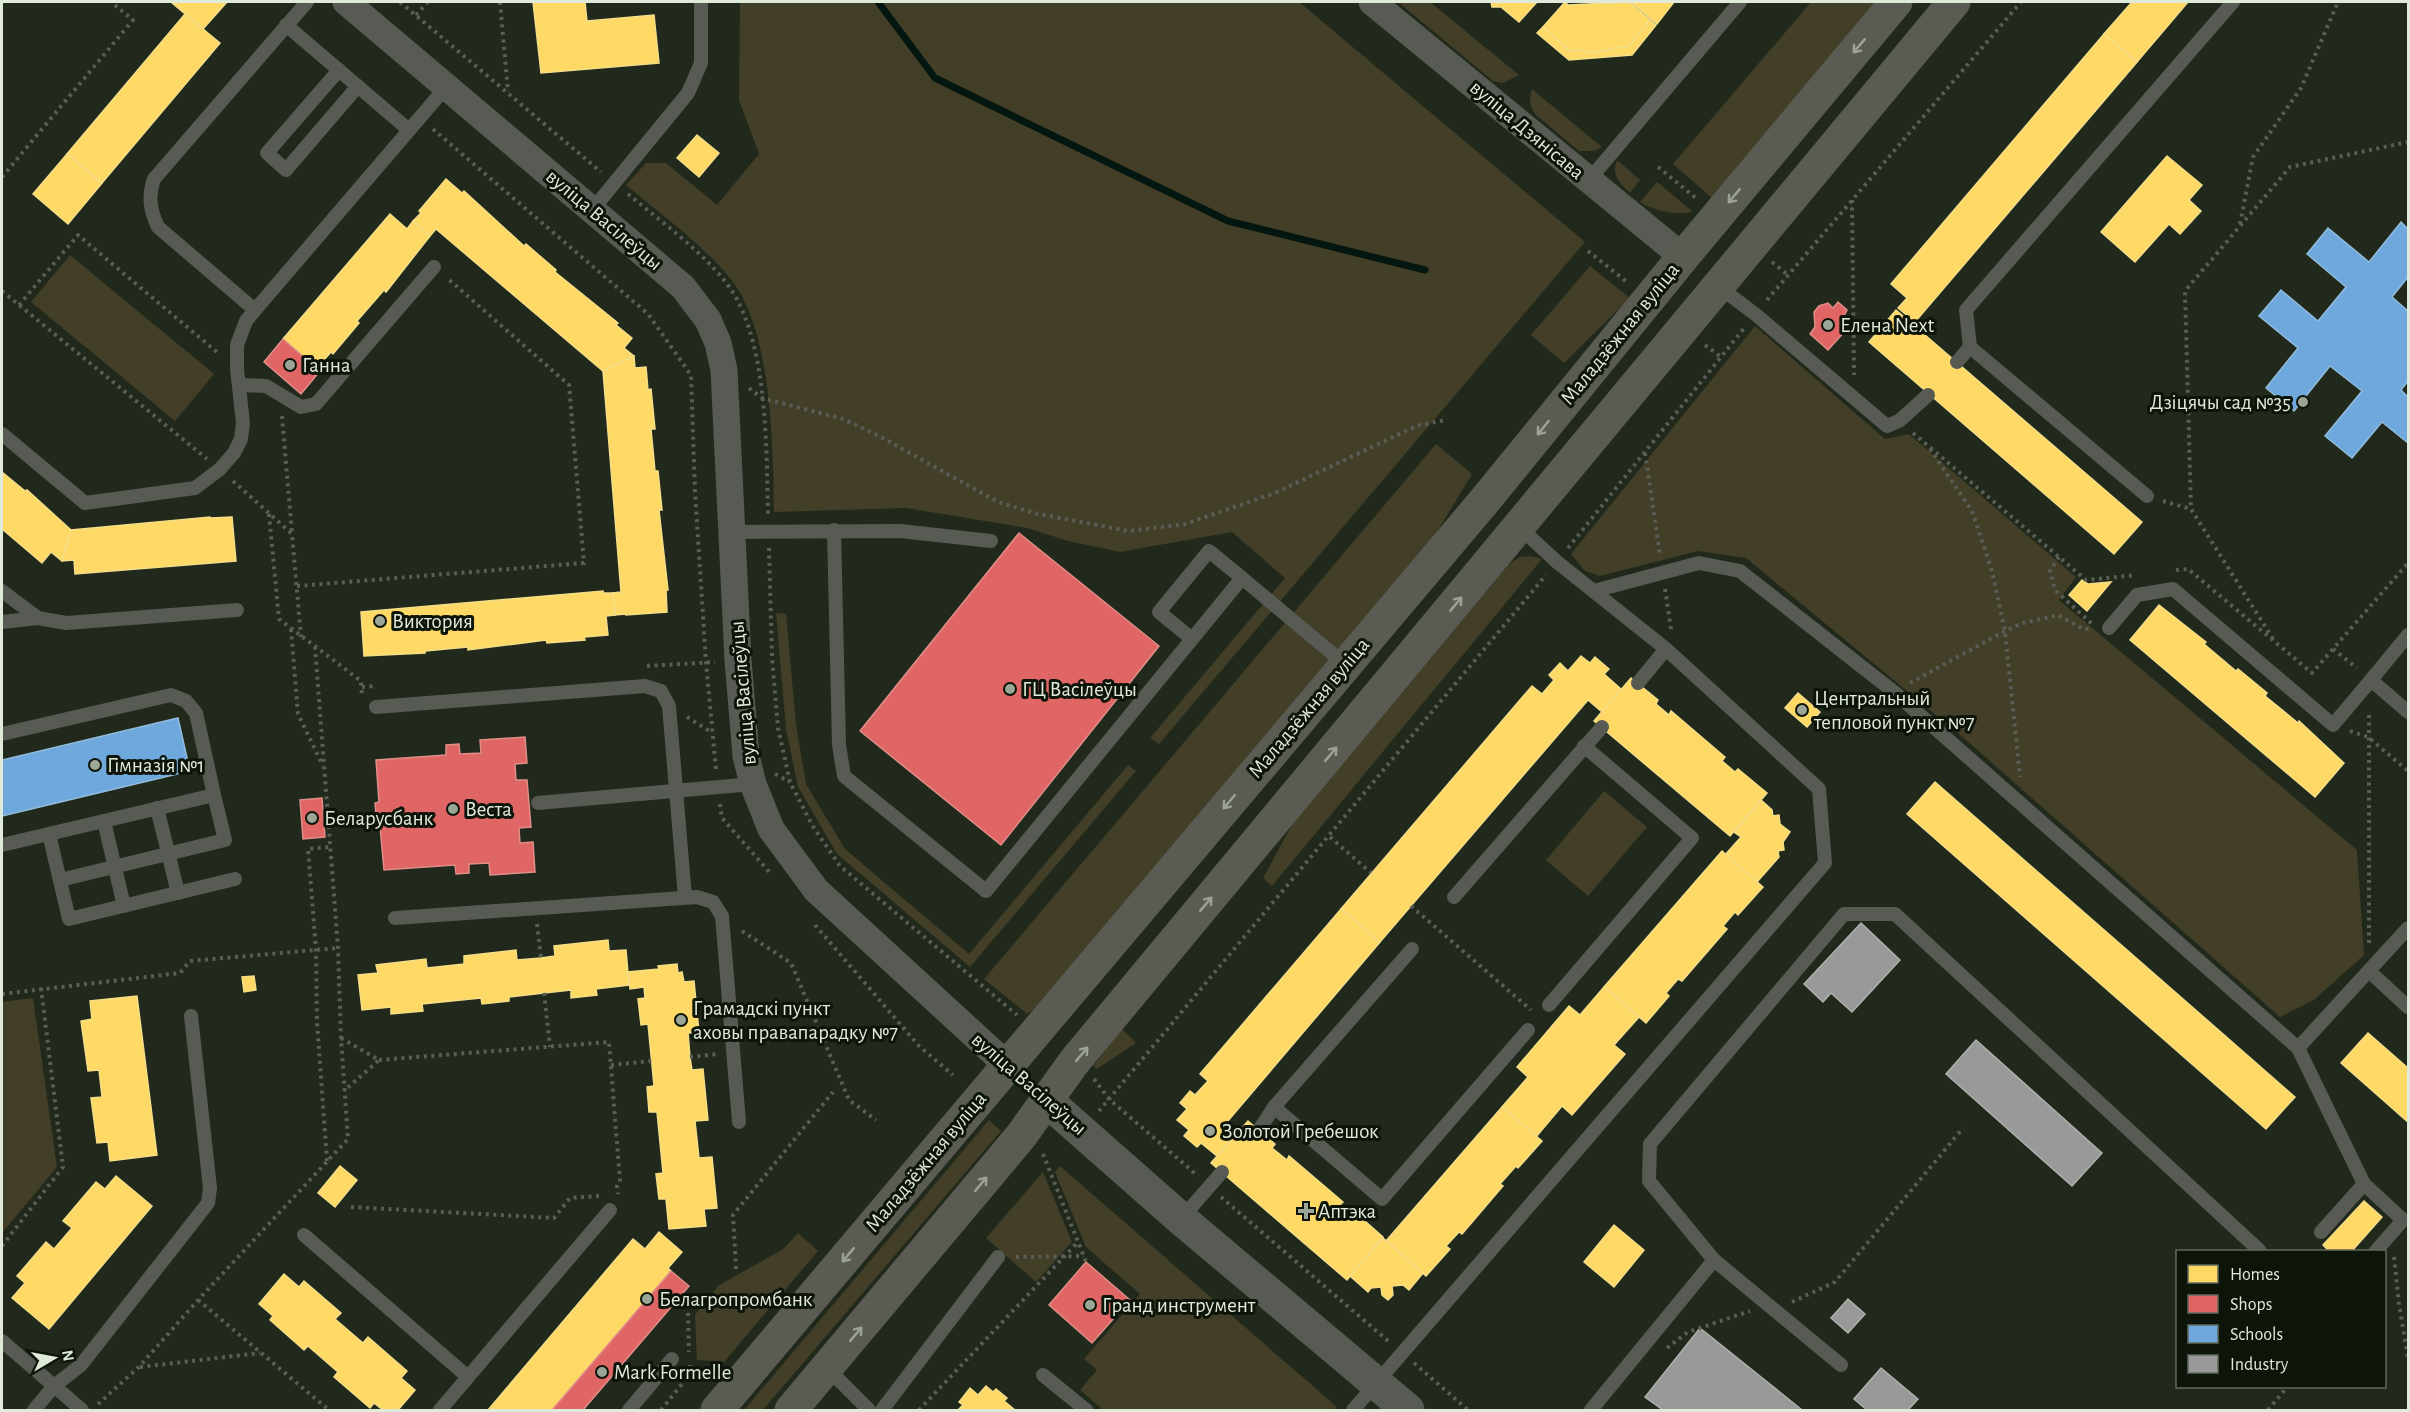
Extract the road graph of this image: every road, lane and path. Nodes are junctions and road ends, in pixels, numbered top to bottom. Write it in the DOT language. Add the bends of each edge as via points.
graph roads {
  1 [pos="111,2"];
  2 [pos="307,2"];
  3 [pos="346,2"];
  4 [pos="428,2"];
  5 [pos="500,2"];
  6 [pos="701,2"];
  7 [pos="1372,2"];
  8 [pos="1740,2"];
  9 [pos="1896,2"];
  10 [pos="1954,2"];
  11 [pos="2234,2"];
  12 [pos="2338,2"];
  13 [pos="416,15"];
  14 [pos="286,25"];
  15 [pos="339,70"];
  16 [pos="358,86"];
  17 [pos="447,86"];
  18 [pos="508,93"];
  19 [pos="420,118"];
  20 [pos="409,130"];
  21 [pos="2409,142"];
  22 [pos="2,177"];
  23 [pos="1588,181"];
  24 [pos="1852,199"];
  25 [pos="592,210"];
  26 [pos="2240,225"];
  27 [pos="1683,257"];
  28 [pos="434,267"];
  29 [pos="1718,286"];
  30 [pos="2,291"];
  31 [pos="19,305"];
  32 [pos="255,310"];
  33 [pos="1970,346"];
  34 [pos="1957,362"];
  35 [pos="237,369"];
  36 [pos="724,370"];
  37 [pos="1845,373"];
  38 [pos="239,385"];
  39 [pos="280,395"];
  40 [pos="1928,395"];
  41 [pos="1445,420"];
  42 [pos="1899,421"];
  43 [pos="2,434"];
  44 [pos="1926,444"];
  45 [pos="1645,452"];
  46 [pos="220,469"];
  47 [pos="2147,495"];
  48 [pos="1486,499"];
  49 [pos="2191,509"];
  50 [pos="269,513"];
  51 [pos="1519,527"];
  52 [pos="834,530"];
  53 [pos="733,532"];
  54 [pos="292,534"];
  55 [pos="991,541"];
  56 [pos="2060,558"];
  57 [pos="2409,563"];
  58 [pos="2166,572"];
  59 [pos="1663,573"];
  60 [pos="2143,574"];
  61 [pos="1242,578"];
  62 [pos="297,586"];
  63 [pos="2,591"];
  64 [pos="1594,591"];
  65 [pos="237,609"];
  66 [pos="38,618"];
  67 [pos="2,622"];
  68 [pos="2109,628"];
  69 [pos="291,629"];
  70 [pos="2005,630"];
  71 [pos="2409,635"];
  72 [pos="301,637"];
  73 [pos="1192,639"];
  74 [pos="2275,642"];
  75 [pos="315,647"];
  76 [pos="1666,649"];
  77 [pos="2333,649"];
  78 [pos="1346,665"];
  79 [pos="2371,680"];
  80 [pos="1638,683"];
  81 [pos="362,687"];
  82 [pos="1894,692"];
  83 [pos="376,707"];
  84 [pos="2409,712"];
  85 [pos="2333,725"];
  86 [pos="1602,727"];
  87 [pos="2,734"];
  88 [pos="2368,737"];
  89 [pos="1584,746"];
  90 [pos="324,769"];
  91 [pos="2409,771"];
  92 [pos="753,784"];
  93 [pos="718,786"];
  94 [pos="676,790"];
  95 [pos="214,795"];
  96 [pos="538,803"];
  97 [pos="2023,804"];
  98 [pos="158,808"];
  99 [pos="376,815"];
  100 [pos="328,818"];
  101 [pos="104,821"];
  102 [pos="49,834"];
  103 [pos="1330,837"];
  104 [pos="2,845"];
  105 [pos="330,847"];
  106 [pos="168,854"];
  107 [pos="115,867"];
  108 [pos="1371,873"];
  109 [pos="235,879"];
  110 [pos="60,880"];
  111 [pos="775,880"];
  112 [pos="178,893"];
  113 [pos="685,897"];
  114 [pos="1454,897"];
  115 [pos="124,906"];
  116 [pos="1411,906"];
  117 [pos="535,908"];
  118 [pos="395,918"];
  119 [pos="813,923"];
  120 [pos="2409,928"];
  121 [pos="723,929"];
  122 [pos="338,948"];
  123 [pos="1412,949"];
  124 [pos="316,950"];
  125 [pos="541,958"];
  126 [pos="2369,971"];
  127 [pos="41,988"];
  128 [pos="544,993"];
  129 [pos="2,994"];
  130 [pos="1549,1005"];
  131 [pos="2409,1007"];
  132 [pos="190,1016"];
  133 [pos="1539,1017"];
  134 [pos="1528,1030"];
  135 [pos="341,1038"];
  136 [pos="550,1047"];
  137 [pos="2298,1048"];
  138 [pos="733,1052"];
  139 [pos="690,1057"];
  140 [pos="380,1060"];
  141 [pos="652,1061"];
  142 [pos="610,1065"];
  143 [pos="1008,1066"];
  144 [pos="1088,1072"];
  145 [pos="952,1076"];
  146 [pos="344,1092"];
  147 [pos="833,1092"];
  148 [pos="1047,1100"];
  149 [pos="1274,1107"];
  150 [pos="876,1120"];
  151 [pos="739,1122"];
  152 [pos="1963,1128"];
  153 [pos="1259,1130"];
  154 [pos="1043,1155"];
  155 [pos="327,1161"];
  156 [pos="1222,1172"];
  157 [pos="2364,1184"];
  158 [pos="1209,1186"];
  159 [pos="602,1195"];
  160 [pos="615,1199"];
  161 [pos="351,1207"];
  162 [pos="1181,1219"];
  163 [pos="2321,1233"];
  164 [pos="2392,1233"];
  165 [pos="304,1235"];
  166 [pos="1078,1242"];
  167 [pos="2,1246"];
  168 [pos="2259,1250"];
  169 [pos="2376,1250"];
  170 [pos="1065,1256"];
  171 [pos="1084,1256"];
  172 [pos="998,1257"];
  173 [pos="1714,1260"];
  174 [pos="1086,1262"];
  175 [pos="736,1269"];
  176 [pos="198,1300"];
  177 [pos="1770,1305"];
  178 [pos="2,1341"];
  179 [pos="261,1353"];
  180 [pos="1403,1353"];
  181 [pos="1662,1353"];
  182 [pos="2409,1358"];
  183 [pos="672,1359"];
  184 [pos="1841,1365"];
  185 [pos="139,1367"];
  186 [pos="827,1368"];
  187 [pos="1043,1375"];
  188 [pos="468,1377"];
  189 [pos="1376,1384"];
  190 [pos="54,1386"];
  191 [pos="2286,1388"];
  192 [pos="34,1410"];
  193 [pos="82,1410"];
  194 [pos="91,1410"];
  195 [pos="329,1410"];
  196 [pos="440,1410"];
  197 [pos="629,1410"];
  198 [pos="717,1410"];
  199 [pos="791,1410"];
  200 [pos="869,1410"];
  201 [pos="882,1410"];
  202 [pos="920,1410"];
  203 [pos="1086,1410"];
  204 [pos="1353,1410"];
  205 [pos="1408,1410"];
  206 [pos="1468,1410"];
  207 [pos="1592,1410"];
  208 [pos="2268,1410"];
  1 -- 22 [label="path" via="133,20"];
  2 -- 14 [label="lane"];
  3 -- 17 [label="street, вуліца Васілеўцы"];
  4 -- 13 [label="path"];
  5 -- 18 [label="path"];
  6 -- 25 [label="lane" via="701,63 688,93"];
  7 -- 23 [label="street, вуліца Дзянісава"];
  8 -- 23 [label="lane"];
  9 -- 27 [label="main road, Маладзёжная вуліца, one-way"];
  10 -- 29 [label="main road"];
  11 -- 33 [label="lane" via="1965,310"];
  12 -- 26 [label="path" via="2301,88 2253,157"];
  14 -- 15 [label="lane"];
  14 -- 32 [label="lane" via="154,179 151,190 152,215 158,227"];
  15 -- 16 [label="lane"];
  15 -- 16 [label="lane" via="267,153 286,170"];
  16 -- 20 [label="lane"];
  17 -- 19 [label="lane"];
  17 -- 25 [label="street, вуліца Васілеўцы"];
  19 -- 20 [label="lane"];
  19 -- 93 [label="path" via="648,314 692,375 695,492"];
  20 -- 32 [label="lane"];
  21 -- 26 [label="path" via="2290,167"];
  23 -- 27 [label="street, вуліца Дзянісава"];
  24 -- 37 [label="path" via="1854,380"];
  25 -- 36 [label="street, вуліца Васілеўцы" via="697,303 718,342"];
  26 -- 49 [label="path" via="2185,291"];
  27 -- 29 [label="main road"];
  27 -- 48 [label="main road, Маладзёжная вуліца, one-way"];
  28 -- 39 [label="lane" via="322,399 309,407"];
  28 -- 62 [label="path" via="569,385 584,563"];
  29 -- 42 [label="lane" via="1887,426"];
  29 -- 51 [label="main road"];
  30 -- 31 [label="path"];
  31 -- 35 [label="path" via="78,234"];
  31 -- 46 [label="path"];
  32 -- 35 [label="lane" via="237,345"];
  33 -- 34 [label="lane"];
  33 -- 47 [label="lane"];
  35 -- 38 [label="lane"];
  36 -- 41 [label="path" via="762,398 843,418 998,502 1128,531 1185,524 1275,493 1416,426"];
  36 -- 53 [label="street, вуліца Васілеўцы"];
  38 -- 39 [label="lane" via="266,386"];
  38 -- 46 [label="lane" via="241,439"];
  39 -- 54 [label="path"];
  40 -- 42 [label="lane"];
  42 -- 44 [label="path"];
  43 -- 46 [label="lane" via="85,502 195,488"];
  44 -- 56 [label="path"];
  44 -- 70 [label="path" via="1972,511 1992,571"];
  45 -- 59 [label="path"];
  46 -- 50 [label="path"];
  47 -- 49 [label="path"];
  48 -- 51 [label="main road"];
  48 -- 78 [label="main road, Маладзёжная вуліца"];
  49 -- 74 [label="path"];
  50 -- 54 [label="path"];
  50 -- 69 [label="path" via="279,620"];
  51 -- 64 [label="lane"];
  148 -- 51 [label="main road, one-way" via="1074,1062"];
  52 -- 53 [label="lane"];
  52 -- 55 [label="lane" via="900,531"];
  52 -- 73 [label="lane" via="839,745 844,776 986,891"];
  53 -- 92 [label="street, вуліца Васілеўцы" via="738,660 746,756"];
  54 -- 62 [label="path"];
  56 -- 60 [label="path" via="2086,580"];
  56 -- 70 [label="path" via="2050,572 2055,590 2099,630 2083,628 2058,615"];
  57 -- 77 [label="path"];
  58 -- 74 [label="path" via="2188,569"];
  59 -- 64 [label="lane"];
  59 -- 76 [label="path" via="1671,630"];
  59 -- 82 [label="lane" via="1699,563 1740,571"];
  61 -- 73 [label="lane"];
  61 -- 73 [label="lane" via="1209,551 1159,612"];
  61 -- 78 [label="lane"];
  62 -- 72 [label="path"];
  63 -- 66 [label="lane"];
  64 -- 76 [label="lane"];
  65 -- 66 [label="lane" via="66,623"];
  66 -- 67 [label="lane"];
  68 -- 85 [label="lane" via="2137,595 2173,589"];
  69 -- 72 [label="path"];
  69 -- 90 [label="path" via="298,714"];
  70 -- 82 [label="path"];
  70 -- 97 [label="path"];
  71 -- 79 [label="lane"];
  72 -- 75 [label="path"];
  74 -- 77 [label="path" via="2312,673"];
  75 -- 81 [label="path" via="361,681"];
  75 -- 90 [label="path"];
  76 -- 80 [label="lane"];
  76 -- 180 [label="lane" via="1819,789 1825,863"];
  77 -- 79 [label="path"];
  78 -- 143 [label="main road, Маладзёжная вуліца, one-way"];
  79 -- 84 [label="lane"];
  79 -- 85 [label="lane"];
  79 -- 88 [label="path"];
  82 -- 97 [label="lane"];
  83 -- 94 [label="lane" via="653,687 661,691 669,706"];
  85 -- 88 [label="path"];
  86 -- 89 [label="lane"];
  87 -- 95 [label="lane" via="171,696 186,701 196,713"];
  88 -- 91 [label="path"];
  88 -- 126 [label="path"];
  89 -- 114 [label="lane"];
  89 -- 130 [label="lane" via="1692,838"];
  90 -- 100 [label="path"];
  92 -- 93 [label="lane"];
  92 -- 143 [label="street, вуліца Васілеўцы" via="771,829 816,891"];
  93 -- 94 [label="lane"];
  93 -- 111 [label="path" via="722,818"];
  94 -- 96 [label="lane"];
  94 -- 113 [label="lane"];
  95 -- 98 [label="lane"];
  95 -- 106 [label="lane" via="225,840"];
  97 -- 137 [label="lane"];
  98 -- 101 [label="lane"];
  98 -- 106 [label="lane"];
  99 -- 100 [label="path"];
  100 -- 105 [label="path"];
  101 -- 102 [label="lane"];
  101 -- 107 [label="lane"];
  102 -- 104 [label="lane"];
  102 -- 110 [label="lane"];
  103 -- 108 [label="path"];
  105 -- 122 [label="path"];
  105 -- 124 [label="path" via="308,849"];
  106 -- 107 [label="lane"];
  106 -- 112 [label="lane"];
  107 -- 110 [label="lane"];
  107 -- 115 [label="lane"];
  109 -- 112 [label="lane"];
  110 -- 115 [label="lane" via="69,919"];
  112 -- 115 [label="lane"];
  113 -- 117 [label="lane"];
  113 -- 121 [label="lane" via="713,902 722,916"];
  116 -- 133 [label="path"];
  117 -- 118 [label="lane"];
  117 -- 125 [label="path"];
  119 -- 145 [label="path" via="919,1046"];
  120 -- 126 [label="lane"];
  121 -- 138 [label="lane"];
  121 -- 150 [label="path" via="741,930 791,963 849,1100"];
  122 -- 124 [label="path"];
  122 -- 135 [label="path"];
  123 -- 149 [label="lane"];
  124 -- 127 [label="path" via="190,961 180,974"];
  124 -- 155 [label="path"];
  126 -- 131 [label="lane"];
  126 -- 137 [label="lane"];
  127 -- 129 [label="path"];
  127 -- 167 [label="path" via="63,1167"];
  128 -- 136 [label="path"];
  132 -- 190 [label="lane" via="210,1188 208,1203 81,1365"];
  134 -- 149 [label="lane" via="1382,1199"];
  135 -- 140 [label="path"];
  135 -- 146 [label="path"];
  136 -- 140 [label="path"];
  136 -- 142 [label="path" via="609,1042"];
  137 -- 157 [label="lane"];
  138 -- 139 [label="path"];
  138 -- 151 [label="lane"];
  140 -- 146 [label="path"];
  141 -- 142 [label="path"];
  142 -- 160 [label="path" via="620,1181"];
  143 -- 148 [label="main road, вуліца Васілеўцы"];
  143 -- 198 [label="main road, Маладзёжная вуліца, one-way"];
  144 -- 158 [label="path" via="1109,1099"];
  146 -- 155 [label="path" via="348,1140"];
  147 -- 175 [label="path" via="733,1215"];
  148 -- 162 [label="street, вуліца Васілеўцы"];
  186 -- 148 [label="main road, one-way"];
  149 -- 153 [label="lane"];
  152 -- 177 [label="path" via="1834,1282 1791,1303"];
  154 -- 166 [label="path"];
  155 -- 176 [label="path"];
  156 -- 158 [label="lane"];
  157 -- 163 [label="lane"];
  157 -- 164 [label="lane" via="2403,1220"];
  158 -- 162 [label="lane"];
  158 -- 180 [label="path"];
  159 -- 161 [label="path" via="570,1198 554,1218"];
  160 -- 188 [label="lane"];
  162 -- 189 [label="street, вуліца Васілеўцы"];
  164 -- 169 [label="lane"];
  164 -- 182 [label="path"];
  165 -- 188 [label="lane"];
  166 -- 170 [label="path"];
  166 -- 171 [label="path"];
  168 -- 173 [label="lane" via="1895,914 1844,914 1650,1144 1649,1181"];
  170 -- 171 [label="path"];
  170 -- 172 [label="path"];
  170 -- 202 [label="path"];
  171 -- 174 [label="path"];
  172 -- 201 [label="lane"];
  173 -- 177 [label="lane"];
  173 -- 207 [label="lane"];
  176 -- 179 [label="path"];
  176 -- 185 [label="path"];
  177 -- 181 [label="path" via="1688,1332"];
  177 -- 184 [label="lane"];
  178 -- 190 [label="lane"];
  179 -- 185 [label="path"];
  179 -- 195 [label="path"];
  180 -- 189 [label="lane"];
  180 -- 206 [label="path"];
  183 -- 197 [label="lane"];
  185 -- 194 [label="path"];
  186 -- 199 [label="main road"];
  186 -- 200 [label="lane"];
  187 -- 203 [label="lane"];
  188 -- 196 [label="lane"];
  189 -- 204 [label="lane"];
  189 -- 205 [label="street, вуліца Васілеўцы"];
  190 -- 192 [label="lane"];
  190 -- 193 [label="lane"];
  191 -- 208 [label="path"];
}
